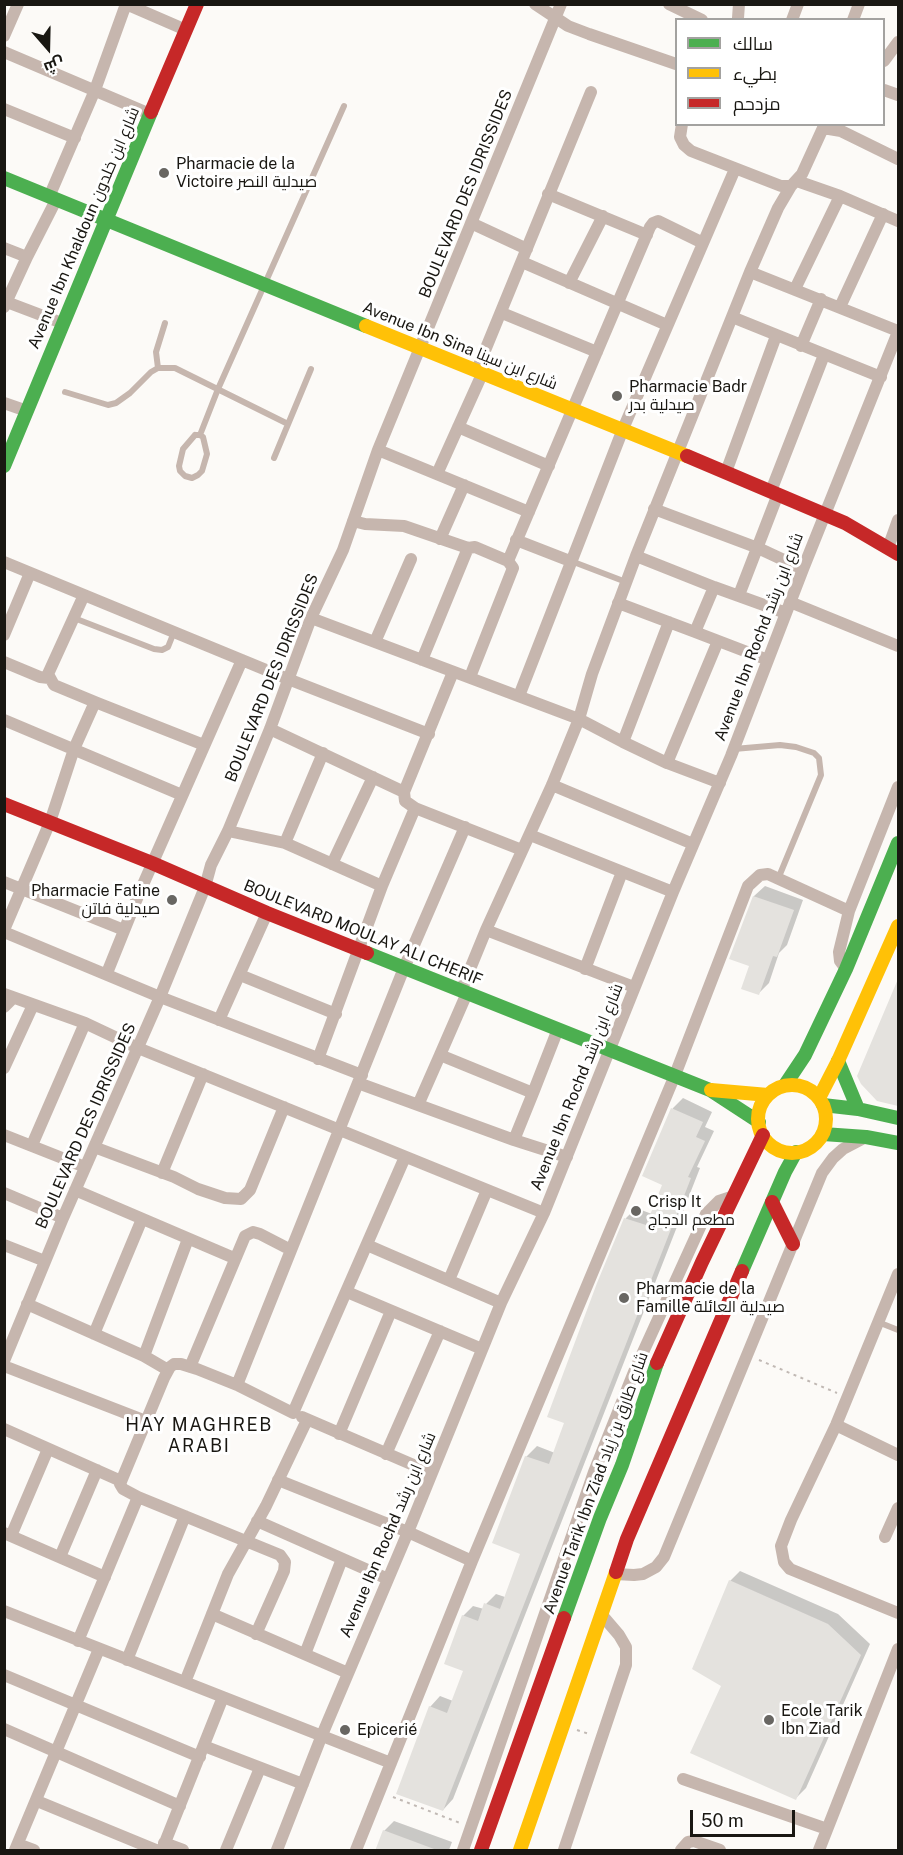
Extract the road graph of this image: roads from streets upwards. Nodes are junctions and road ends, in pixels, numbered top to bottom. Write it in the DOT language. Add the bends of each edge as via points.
graph roads {
  1 [pos="18,4"];
  2 [pos="197,4"];
  3 [pos="535,4"];
  4 [pos="561,4"];
  5 [pos="126,5"];
  6 [pos="675,6"];
  7 [pos="555,18"];
  8 [pos="698,18"];
  9 [pos="8,20"];
  10 [pos="186,30"];
  11 [pos="4,36"];
  12 [pos="898,42"];
  13 [pos="4,52"];
  14 [pos="885,60"];
  15 [pos="675,64"];
  16 [pos="95,90"];
  17 [pos="591,92"];
  18 [pos="4,109"];
  19 [pos="150,114"];
  20 [pos="682,126"];
  21 [pos="824,126"];
  22 [pos="75,138"];
  23 [pos="898,159"];
  24 [pos="735,169"];
  25 [pos="4,178"];
  26 [pos="794,184"];
  27 [pos="548,194"];
  28 [pos="840,196"];
  29 [pos="53,198"];
  30 [pos="883,214"];
  31 [pos="603,216"];
  32 [pos="106,220"];
  33 [pos="898,221"];
  34 [pos="471,223"];
  35 [pos="647,235"];
  36 [pos="703,243"];
  37 [pos="4,248"];
  38 [pos="527,249"];
  39 [pos="27,257"];
  40 [pos="522,262"];
  41 [pos="750,272"];
  42 [pos="569,283"];
  43 [pos="795,289"];
  44 [pos="821,299"];
  45 [pos="617,302"];
  46 [pos="5,303"];
  47 [pos="840,307"];
  48 [pos="502,313"];
  49 [pos="732,317"];
  50 [pos="62,323"];
  51 [pos="667,325"];
  52 [pos="898,332"];
  53 [pos="776,336"];
  54 [pos="801,346"];
  55 [pos="421,348"];
  56 [pos="597,352"];
  57 [pos="824,355"];
  58 [pos="480,371"];
  59 [pos="881,378"];
  60 [pos="4,402"];
  61 [pos="573,409"];
  62 [pos="27,411"];
  63 [pos="458,427"];
  64 [pos="622,429"];
  65 [pos="378,450"];
  66 [pos="677,453"];
  67 [pos="4,466"];
  68 [pos="549,466"];
  69 [pos="726,472"];
  70 [pos="437,474"];
  71 [pos="464,485"];
  72 [pos="774,493"];
  73 [pos="654,509"];
  74 [pos="529,512"];
  75 [pos="825,515"];
  76 [pos="898,520"];
  77 [pos="353,521"];
  78 [pos="440,539"];
  79 [pos="516,540"];
  80 [pos="758,548"];
  81 [pos="468,549"];
  82 [pos="893,551"];
  83 [pos="636,556"];
  84 [pos="411,559"];
  85 [pos="508,561"];
  86 [pos="570,561"];
  87 [pos="4,562"];
  88 [pos="803,569"];
  89 [pos="30,573"];
  90 [pos="714,587"];
  91 [pos="84,595"];
  92 [pos="739,595"];
  93 [pos="618,603"];
  94 [pos="788,608"];
  95 [pos="311,618"];
  96 [pos="669,622"];
  97 [pos="695,632"];
  98 [pos="4,635"];
  99 [pos="718,641"];
  100 [pos="375,642"];
  101 [pos="898,646"];
  102 [pos="242,660"];
  103 [pos="422,660"];
  104 [pos="768,660"];
  105 [pos="4,662"];
  106 [pos="453,672"];
  107 [pos="470,677"];
  108 [pos="49,678"];
  109 [pos="288,678"];
  110 [pos="519,696"];
  111 [pos="95,702"];
  112 [pos="579,719"];
  113 [pos="4,720"];
  114 [pos="270,729"];
  115 [pos="429,734"];
  116 [pos="622,742"];
  117 [pos="204,745"];
  118 [pos="74,749"];
  119 [pos="323,753"];
  120 [pos="667,763"];
  121 [pos="373,777"];
  122 [pos="720,783"];
  123 [pos="552,785"];
  124 [pos="898,787"];
  125 [pos="404,792"];
  126 [pos="182,795"];
  127 [pos="4,804"];
  128 [pos="415,808"];
  129 [pos="50,822"];
  130 [pos="465,827"];
  131 [pos="228,831"];
  132 [pos="530,835"];
  133 [pos="285,843"];
  134 [pos="898,843"];
  135 [pos="693,844"];
  136 [pos="522,850"];
  137 [pos="152,863"];
  138 [pos="332,864"];
  139 [pos="622,872"];
  140 [pos="4,882"];
  141 [pos="382,886"];
  142 [pos="205,887"];
  143 [pos="21,888"];
  144 [pos="673,892"];
  145 [pos="849,910"];
  146 [pos="267,913"];
  147 [pos="898,926"];
  148 [pos="124,930"];
  149 [pos="486,930"];
  150 [pos="4,931"];
  151 [pos="359,949"];
  152 [pos="404,968"];
  153 [pos="585,969"];
  154 [pos="846,969"];
  155 [pos="107,973"];
  156 [pos="240,975"];
  157 [pos="634,987"];
  158 [pos="464,992"];
  159 [pos="160,996"];
  160 [pos="8,1000"];
  161 [pos="33,1005"];
  162 [pos="336,1014"];
  163 [pos="219,1020"];
  164 [pos="85,1023"];
  165 [pos="558,1029"];
  166 [pos="138,1048"];
  167 [pos="610,1048"];
  168 [pos="440,1055"];
  169 [pos="806,1055"];
  170 [pos="318,1059"];
  171 [pos="838,1062"];
  172 [pos="4,1068"];
  173 [pos="203,1074"];
  174 [pos="675,1075"];
  175 [pos="360,1079"];
  176 [pos="785,1085"];
  177 [pos="710,1090"];
  178 [pos="533,1093"];
  179 [pos="762,1094"];
  180 [pos="821,1102"];
  181 [pos="418,1105"];
  182 [pos="284,1107"];
  183 [pos="858,1109"];
  184 [pos="898,1118"];
  185 [pos="761,1129"];
  186 [pos="341,1130"];
  187 [pos="823,1134"];
  188 [pos="4,1135"];
  189 [pos="866,1137"];
  190 [pos="514,1140"];
  191 [pos="898,1143"];
  192 [pos="32,1145"];
  193 [pos="94,1147"];
  194 [pos="796,1152"];
  195 [pos="405,1157"];
  196 [pos="567,1157"];
  197 [pos="85,1167"];
  198 [pos="162,1173"];
  199 [pos="75,1190"];
  200 [pos="487,1190"];
  201 [pos="4,1193"];
  202 [pos="734,1196"];
  203 [pos="772,1202"];
  204 [pos="544,1213"];
  205 [pos="63,1218"];
  206 [pos="142,1219"];
  207 [pos="188,1239"];
  208 [pos="793,1244"];
  209 [pos="4,1245"];
  210 [pos="367,1245"];
  211 [pos="291,1250"];
  212 [pos="234,1258"];
  213 [pos="45,1260"];
  214 [pos="898,1274"];
  215 [pos="449,1280"];
  216 [pos="346,1292"];
  217 [pos="501,1303"];
  218 [pos="27,1304"];
  219 [pos="391,1311"];
  220 [pos="440,1331"];
  221 [pos="94,1334"];
  222 [pos="482,1350"];
  223 [pos="144,1356"];
  224 [pos="4,1361"];
  225 [pos="4,1366"];
  226 [pos="190,1367"];
  227 [pos="168,1370"];
  228 [pos="634,1372"];
  229 [pos="651,1380"];
  230 [pos="237,1384"];
  231 [pos="293,1413"];
  232 [pos="307,1420"];
  233 [pos="147,1421"];
  234 [pos="836,1425"];
  235 [pos="4,1429"];
  236 [pos="339,1434"];
  237 [pos="48,1449"];
  238 [pos="386,1454"];
  239 [pos="898,1455"];
  240 [pos="97,1470"];
  241 [pos="432,1473"];
  242 [pos="278,1480"];
  243 [pos="121,1482"];
  244 [pos="138,1497"];
  245 [pos="898,1508"];
  246 [pos="185,1516"];
  247 [pos="257,1521"];
  248 [pos="408,1532"];
  249 [pos="8,1534"];
  250 [pos="885,1537"];
  251 [pos="246,1540"];
  252 [pos="60,1557"];
  253 [pos="342,1559"];
  254 [pos="472,1561"];
  255 [pos="615,1574"];
  256 [pos="105,1576"];
  257 [pos="388,1579"];
  258 [pos="4,1611"];
  259 [pos="898,1613"];
  260 [pos="212,1614"];
  261 [pos="601,1614"];
  262 [pos="256,1634"];
  263 [pos="78,1641"];
  264 [pos="99,1649"];
  265 [pos="898,1649"];
  266 [pos="305,1654"];
  267 [pos="127,1660"];
  268 [pos="348,1673"];
  269 [pos="4,1675"];
  270 [pos="185,1682"];
  271 [pos="223,1697"];
  272 [pos="77,1704"];
  273 [pos="4,1729"];
  274 [pos="322,1736"];
  275 [pos="202,1752"];
  276 [pos="56,1753"];
  277 [pos="391,1763"];
  278 [pos="260,1768"];
  279 [pos="683,1779"];
  280 [pos="303,1784"];
  281 [pos="37,1801"];
  282 [pos="180,1806"];
  283 [pos="827,1829"];
  284 [pos="17,1847"];
  285 [pos="161,1848"];
  286 [pos="34,1851"];
  287 [pos="183,1851"];
  288 [pos="226,1851"];
  289 [pos="277,1851"];
  290 [pos="356,1851"];
  291 [pos="463,1851"];
  292 [pos="481,1851"];
  293 [pos="520,1851"];
  294 [pos="564,1851"];
  295 [pos="681,1851"];
  296 [pos="720,1851"];
  297 [pos="819,1851"];
  1 -- 9 [label="street"];
  2 -- 10 [label="main road, Avenue Ibn Khaldoun شارع ابن خلدون"];
  3 -- 7 [label="street"];
  4 -- 7 [label="street, BOULEVARD DES IDRISSIDES"];
  5 -- 10 [label="street"];
  5 -- 16 [label="street"];
  6 -- 8 [label="street"];
  7 -- 15 [label="street"];
  7 -- 34 [label="street, BOULEVARD DES IDRISSIDES"];
  9 -- 11 [label="street"];
  10 -- 19 [label="main road, Avenue Ibn Khaldoun شارع ابن خلدون"];
  12 -- 14 [label="street"];
  13 -- 16 [label="street"];
  16 -- 19 [label="street"];
  16 -- 22 [label="street"];
  17 -- 27 [label="street"];
  18 -- 22 [label="street"];
  19 -- 32 [label="main road, Avenue Ibn Khaldoun شارع ابن خلدون"];
  20 -- 24 [label="street" via="680,137 691,151"];
  21 -- 23 [label="street"];
  21 -- 26 [label="street"];
  22 -- 29 [label="street"];
  24 -- 26 [label="street" via="773,184"];
  24 -- 36 [label="street"];
  25 -- 29 [label="main road, Avenue Ibn Sina شارع ابن سينا"];
  26 -- 28 [label="street"];
  26 -- 41 [label="street" via="778,208"];
  27 -- 31 [label="street"];
  27 -- 38 [label="street"];
  28 -- 30 [label="street"];
  28 -- 43 [label="street"];
  29 -- 32 [label="main road, Avenue Ibn Sina شارع ابن سينا"];
  29 -- 39 [label="street"];
  30 -- 33 [label="street"];
  30 -- 47 [label="street"];
  31 -- 35 [label="street"];
  31 -- 42 [label="street"];
  32 -- 50 [label="main road, Avenue Ibn Khaldoun شارع ابن خلدون"];
  32 -- 55 [label="main road, Avenue Ibn Sina شارع ابن سينا"];
  34 -- 38 [label="street"];
  34 -- 55 [label="street, BOULEVARD DES IDRISSIDES"];
  35 -- 36 [label="street" via="658,221"];
  35 -- 45 [label="street"];
  36 -- 51 [label="street"];
  37 -- 39 [label="street"];
  38 -- 40 [label="street"];
  39 -- 46 [label="street"];
  40 -- 42 [label="street"];
  40 -- 48 [label="street"];
  41 -- 43 [label="street"];
  41 -- 49 [label="street"];
  42 -- 45 [label="street"];
  43 -- 44 [label="street"];
  44 -- 47 [label="street"];
  44 -- 54 [label="street"];
  45 -- 51 [label="street"];
  45 -- 56 [label="street"];
  46 -- 50 [label="street"];
  47 -- 52 [label="street"];
  48 -- 56 [label="street"];
  48 -- 58 [label="street"];
  49 -- 53 [label="street"];
  49 -- 66 [label="street"];
  50 -- 62 [label="main road, Avenue Ibn Khaldoun شارع ابن خلدون"];
  51 -- 64 [label="street"];
  52 -- 59 [label="street, Avenue Ibn Rochd شارع ابن رشد"];
  53 -- 54 [label="street"];
  53 -- 69 [label="street"];
  54 -- 57 [label="street"];
  55 -- 58 [label="main road, Avenue Ibn Sina شارع ابن سينا"];
  55 -- 65 [label="street, BOULEVARD DES IDRISSIDES"];
  56 -- 61 [label="street"];
  57 -- 59 [label="street"];
  57 -- 72 [label="street"];
  58 -- 61 [label="main road, Avenue Ibn Sina شارع ابن سينا"];
  58 -- 63 [label="street"];
  59 -- 75 [label="street, Avenue Ibn Rochd شارع ابن رشد"];
  60 -- 62 [label="street"];
  61 -- 64 [label="main road, Avenue Ibn Sina شارع ابن سينا"];
  61 -- 68 [label="street"];
  62 -- 67 [label="main road, Avenue Ibn Khaldoun شارع ابن خلدون"];
  63 -- 68 [label="street"];
  63 -- 70 [label="street"];
  64 -- 66 [label="main road, Avenue Ibn Sina شارع ابن سينا"];
  64 -- 86 [label="street"];
  65 -- 70 [label="street"];
  65 -- 77 [label="street, BOULEVARD DES IDRISSIDES"];
  66 -- 69 [label="main road, Avenue Ibn Sina شارع ابن سينا"];
  66 -- 73 [label="street"];
  68 -- 74 [label="street"];
  69 -- 72 [label="main road, Avenue Ibn Sina شارع ابن سينا"];
  70 -- 71 [label="street"];
  71 -- 74 [label="street"];
  71 -- 78 [label="street"];
  72 -- 75 [label="main road, Avenue Ibn Sina شارع ابن سينا"];
  72 -- 80 [label="street"];
  73 -- 80 [label="street"];
  73 -- 83 [label="street"];
  74 -- 79 [label="street"];
  75 -- 82 [label="main road, Avenue Ibn Sina شارع ابن سينا"];
  75 -- 88 [label="street, Avenue Ibn Rochd شارع ابن رشد"];
  76 -- 82 [label="street"];
  77 -- 78 [label="street" via="404,526"];
  77 -- 95 [label="street, BOULEVARD DES IDRISSIDES"];
  78 -- 81 [label="street"];
  79 -- 85 [label="street"];
  79 -- 86 [label="street"];
  80 -- 88 [label="street"];
  80 -- 92 [label="street"];
  81 -- 85 [label="street" via="475,547"];
  81 -- 103 [label="street"];
  83 -- 90 [label="street"];
  83 -- 93 [label="street"];
  84 -- 100 [label="street"];
  85 -- 107 [label="street" via="512,571"];
  86 -- 110 [label="street"];
  87 -- 89 [label="street"];
  88 -- 94 [label="street, Avenue Ibn Rochd شارع ابن رشد"];
  89 -- 91 [label="street"];
  89 -- 98 [label="street"];
  90 -- 92 [label="street"];
  90 -- 97 [label="street"];
  91 -- 102 [label="street"];
  91 -- 108 [label="street" via="49,669"];
  92 -- 94 [label="street"];
  93 -- 96 [label="street"];
  93 -- 112 [label="street"];
  94 -- 101 [label="street"];
  94 -- 104 [label="street, Avenue Ibn Rochd شارع ابن رشد"];
  95 -- 100 [label="street"];
  95 -- 109 [label="street, BOULEVARD DES IDRISSIDES"];
  96 -- 97 [label="street"];
  96 -- 116 [label="street"];
  97 -- 99 [label="street"];
  99 -- 104 [label="street"];
  99 -- 120 [label="street"];
  100 -- 103 [label="street"];
  102 -- 109 [label="street"];
  102 -- 117 [label="street"];
  103 -- 106 [label="street"];
  104 -- 122 [label="street, Avenue Ibn Rochd شارع ابن رشد"];
  105 -- 108 [label="street"];
  106 -- 107 [label="street"];
  106 -- 115 [label="street"];
  107 -- 110 [label="street"];
  108 -- 111 [label="street" via="54,685"];
  109 -- 114 [label="street, BOULEVARD DES IDRISSIDES"];
  109 -- 115 [label="street"];
  110 -- 112 [label="street"];
  111 -- 117 [label="street"];
  111 -- 118 [label="street"];
  112 -- 116 [label="street"];
  112 -- 123 [label="street"];
  113 -- 118 [label="street"];
  114 -- 119 [label="street"];
  114 -- 131 [label="street, BOULEVARD DES IDRISSIDES"];
  115 -- 125 [label="street"];
  116 -- 120 [label="street"];
  117 -- 126 [label="street"];
  118 -- 126 [label="street"];
  118 -- 129 [label="street"];
  119 -- 121 [label="street"];
  119 -- 133 [label="street"];
  120 -- 122 [label="street"];
  121 -- 125 [label="street"];
  121 -- 138 [label="street"];
  122 -- 135 [label="street, Avenue Ibn Rochd شارع ابن رشد"];
  123 -- 132 [label="street"];
  123 -- 135 [label="street"];
  124 -- 145 [label="street"];
  125 -- 128 [label="street" via="405,801"];
  126 -- 137 [label="street"];
  127 -- 129 [label="main road, BOULEVARD MOULAY ALI CHERIF"];
  128 -- 130 [label="street"];
  128 -- 141 [label="street"];
  129 -- 137 [label="main road, BOULEVARD MOULAY ALI CHERIF"];
  129 -- 143 [label="street"];
  130 -- 136 [label="street"];
  130 -- 152 [label="street"];
  131 -- 133 [label="street"];
  131 -- 142 [label="street, BOULEVARD DES IDRISSIDES"];
  132 -- 136 [label="street"];
  132 -- 139 [label="street"];
  133 -- 138 [label="street"];
  134 -- 154 [label="main road"];
  135 -- 144 [label="street, Avenue Ibn Rochd شارع ابن رشد"];
  136 -- 149 [label="street"];
  137 -- 142 [label="main road, BOULEVARD MOULAY ALI CHERIF"];
  137 -- 148 [label="street"];
  138 -- 141 [label="street"];
  139 -- 144 [label="street"];
  139 -- 153 [label="street"];
  140 -- 143 [label="street"];
  141 -- 151 [label="street"];
  142 -- 146 [label="main road, BOULEVARD MOULAY ALI CHERIF"];
  142 -- 159 [label="street, BOULEVARD DES IDRISSIDES"];
  143 -- 148 [label="street"];
  143 -- 150 [label="street"];
  144 -- 157 [label="street, Avenue Ibn Rochd شارع ابن رشد"];
  145 -- 154 [label="street" via="839,952"];
  145 -- 174 [label="street" via="768,874 760,875 748,886"];
  146 -- 151 [label="main road, BOULEVARD MOULAY ALI CHERIF"];
  146 -- 156 [label="street"];
  147 -- 171 [label="main road"];
  148 -- 155 [label="street"];
  149 -- 153 [label="street"];
  149 -- 158 [label="street"];
  150 -- 155 [label="street"];
  151 -- 152 [label="main road, BOULEVARD MOULAY ALI CHERIF"];
  151 -- 162 [label="street"];
  152 -- 158 [label="main road, BOULEVARD MOULAY ALI CHERIF"];
  152 -- 175 [label="street"];
  153 -- 157 [label="street"];
  154 -- 169 [label="main road"];
  155 -- 159 [label="street"];
  156 -- 162 [label="street"];
  156 -- 163 [label="street"];
  157 -- 167 [label="street, Avenue Ibn Rochd شارع ابن رشد"];
  158 -- 165 [label="main road, BOULEVARD MOULAY ALI CHERIF"];
  158 -- 168 [label="street"];
  159 -- 163 [label="street"];
  159 -- 166 [label="street, BOULEVARD DES IDRISSIDES"];
  160 -- 161 [label="street"];
  161 -- 164 [label="street"];
  161 -- 172 [label="street"];
  162 -- 170 [label="street"];
  163 -- 170 [label="street"];
  164 -- 166 [label="street"];
  164 -- 192 [label="street"];
  165 -- 167 [label="main road, BOULEVARD MOULAY ALI CHERIF"];
  165 -- 178 [label="street"];
  166 -- 173 [label="street"];
  166 -- 193 [label="street, BOULEVARD DES IDRISSIDES"];
  167 -- 174 [label="main road, BOULEVARD MOULAY ALI CHERIF"];
  167 -- 196 [label="street, Avenue Ibn Rochd شارع ابن رشد"];
  168 -- 178 [label="street"];
  168 -- 181 [label="street"];
  169 -- 176 [label="main road"];
  169 -- 179 [label="main road"];
  170 -- 175 [label="street"];
  171 -- 180 [label="main road"];
  171 -- 183 [label="main road"];
  173 -- 182 [label="street"];
  173 -- 198 [label="street"];
  174 -- 177 [label="main road, BOULEVARD MOULAY ALI CHERIF"];
  174 -- 254 [label="street"];
  175 -- 181 [label="street"];
  175 -- 186 [label="street"];
  176 -- 179 [label="main road"];
  176 -- 180 [label="main road" via="806,1088"];
  177 -- 179 [label="main road, BOULEVARD MOULAY ALI CHERIF"];
  177 -- 185 [label="main road, BOULEVARD MOULAY ALI CHERIF"];
  178 -- 190 [label="street"];
  179 -- 185 [label="main road, Avenue Tarik Ibn Ziad شارع طارق بن زياد"];
  180 -- 183 [label="main road"];
  180 -- 187 [label="main road" via="826,1113"];
  181 -- 190 [label="street"];
  182 -- 186 [label="street"];
  182 -- 198 [label="street" via="250,1190 241,1200 213,1195"];
  183 -- 184 [label="main road"];
  185 -- 194 [label="main road" via="775,1148"];
  185 -- 202 [label="main road, Avenue Tarik Ibn Ziad شارع طارق بن زياد"];
  186 -- 195 [label="street"];
  186 -- 211 [label="street"];
  187 -- 189 [label="main road"];
  187 -- 194 [label="main road" via="807,1149"];
  188 -- 192 [label="street"];
  189 -- 191 [label="main road"];
  189 -- 208 [label="street" via="843,1149 827,1166"];
  190 -- 196 [label="street"];
  192 -- 197 [label="street"];
  193 -- 197 [label="street, BOULEVARD DES IDRISSIDES"];
  193 -- 198 [label="street"];
  194 -- 203 [label="main road"];
  195 -- 200 [label="street"];
  195 -- 210 [label="street"];
  196 -- 204 [label="street, Avenue Ibn Rochd شارع ابن رشد"];
  197 -- 199 [label="street, BOULEVARD DES IDRISSIDES"];
  199 -- 205 [label="street, BOULEVARD DES IDRISSIDES"];
  199 -- 206 [label="street"];
  200 -- 204 [label="street"];
  200 -- 215 [label="street"];
  201 -- 205 [label="street"];
  202 -- 228 [label="street" via="719,1201 706,1214"];
  202 -- 229 [label="main road, Avenue Tarik Ibn Ziad شارع طارق بن زياد"];
  203 -- 208 [label="main road"];
  203 -- 255 [label="main road" via="651,1480"];
  204 -- 217 [label="street, Avenue Ibn Rochd شارع ابن رشد"];
  205 -- 213 [label="street, BOULEVARD DES IDRISSIDES"];
  206 -- 207 [label="street"];
  206 -- 221 [label="street"];
  207 -- 212 [label="street"];
  207 -- 223 [label="street"];
  208 -- 255 [label="street" via="664,1557 643,1574"];
  209 -- 213 [label="street"];
  210 -- 215 [label="street"];
  210 -- 216 [label="street"];
  211 -- 212 [label="street" via="254,1232 245,1236"];
  211 -- 230 [label="street"];
  212 -- 226 [label="street"];
  213 -- 218 [label="street, BOULEVARD DES IDRISSIDES"];
  214 -- 234 [label="street"];
  215 -- 217 [label="street"];
  216 -- 219 [label="street"];
  216 -- 231 [label="street"];
  217 -- 222 [label="street, Avenue Ibn Rochd شارع ابن رشد"];
  218 -- 221 [label="street"];
  218 -- 224 [label="street, BOULEVARD DES IDRISSIDES"];
  219 -- 220 [label="street"];
  219 -- 236 [label="street"];
  220 -- 222 [label="street"];
  220 -- 238 [label="street"];
  221 -- 223 [label="street"];
  222 -- 241 [label="street, Avenue Ibn Rochd شارع ابن رشد"];
  223 -- 227 [label="street"];
  225 -- 233 [label="street"];
  226 -- 227 [label="street" via="177,1363"];
  226 -- 230 [label="street"];
  227 -- 233 [label="street"];
  228 -- 229 [label="main road"];
  228 -- 291 [label="street" via="590,1482"];
  229 -- 292 [label="main road, Avenue Tarik Ibn Ziad شارع طارق بن زياد"];
  230 -- 231 [label="street"];
  231 -- 232 [label="street"];
  232 -- 236 [label="street"];
  232 -- 242 [label="street"];
  233 -- 243 [label="street"];
  234 -- 239 [label="street"];
  234 -- 259 [label="street" via="781,1546 784,1562 790,1569"];
  235 -- 237 [label="street"];
  236 -- 238 [label="street"];
  237 -- 240 [label="street"];
  237 -- 249 [label="street"];
  238 -- 241 [label="street"];
  240 -- 243 [label="street"];
  240 -- 252 [label="street"];
  241 -- 248 [label="street, Avenue Ibn Rochd شارع ابن رشد"];
  242 -- 247 [label="street"];
  242 -- 248 [label="street"];
  243 -- 244 [label="street" via="123,1489"];
  244 -- 246 [label="street"];
  244 -- 256 [label="street"];
  245 -- 250 [label="street"];
  246 -- 251 [label="street"];
  246 -- 267 [label="street"];
  247 -- 251 [label="street"];
  247 -- 253 [label="street"];
  248 -- 254 [label="street"];
  248 -- 257 [label="street, Avenue Ibn Rochd شارع ابن رشد"];
  249 -- 252 [label="street"];
  251 -- 260 [label="street"];
  251 -- 262 [label="street" via="280,1555 285,1562"];
  252 -- 256 [label="street"];
  253 -- 257 [label="street"];
  253 -- 266 [label="street"];
  254 -- 277 [label="street"];
  255 -- 261 [label="main road"];
  256 -- 263 [label="street"];
  257 -- 268 [label="street, Avenue Ibn Rochd شارع ابن رشد"];
  258 -- 263 [label="street"];
  260 -- 262 [label="street"];
  260 -- 270 [label="street"];
  261 -- 293 [label="main road"];
  261 -- 294 [label="street" via="626,1647 626,1665"];
  262 -- 266 [label="street"];
  263 -- 264 [label="street"];
  264 -- 267 [label="street"];
  264 -- 272 [label="street"];
  265 -- 283 [label="street"];
  266 -- 268 [label="street"];
  267 -- 270 [label="street"];
  268 -- 274 [label="street, Avenue Ibn Rochd شارع ابن رشد"];
  269 -- 272 [label="street"];
  270 -- 271 [label="street"];
  271 -- 274 [label="street"];
  271 -- 275 [label="street"];
  272 -- 275 [label="street"];
  272 -- 276 [label="street"];
  273 -- 276 [label="street"];
  274 -- 277 [label="street"];
  274 -- 280 [label="street, Avenue Ibn Rochd شارع ابن رشد"];
  275 -- 278 [label="street"];
  275 -- 282 [label="street"];
  276 -- 281 [label="street"];
  276 -- 282 [label="street"];
  277 -- 290 [label="street"];
  278 -- 280 [label="street"];
  278 -- 288 [label="street"];
  279 -- 283 [label="street"];
  280 -- 289 [label="street, Avenue Ibn Rochd شارع ابن رشد"];
  281 -- 284 [label="street"];
  281 -- 285 [label="street"];
  282 -- 285 [label="street"];
  283 -- 297 [label="street"];
  284 -- 286 [label="street"];
  285 -- 287 [label="street"];
  295 -- 296 [label="street" via="694,1841"];
}
